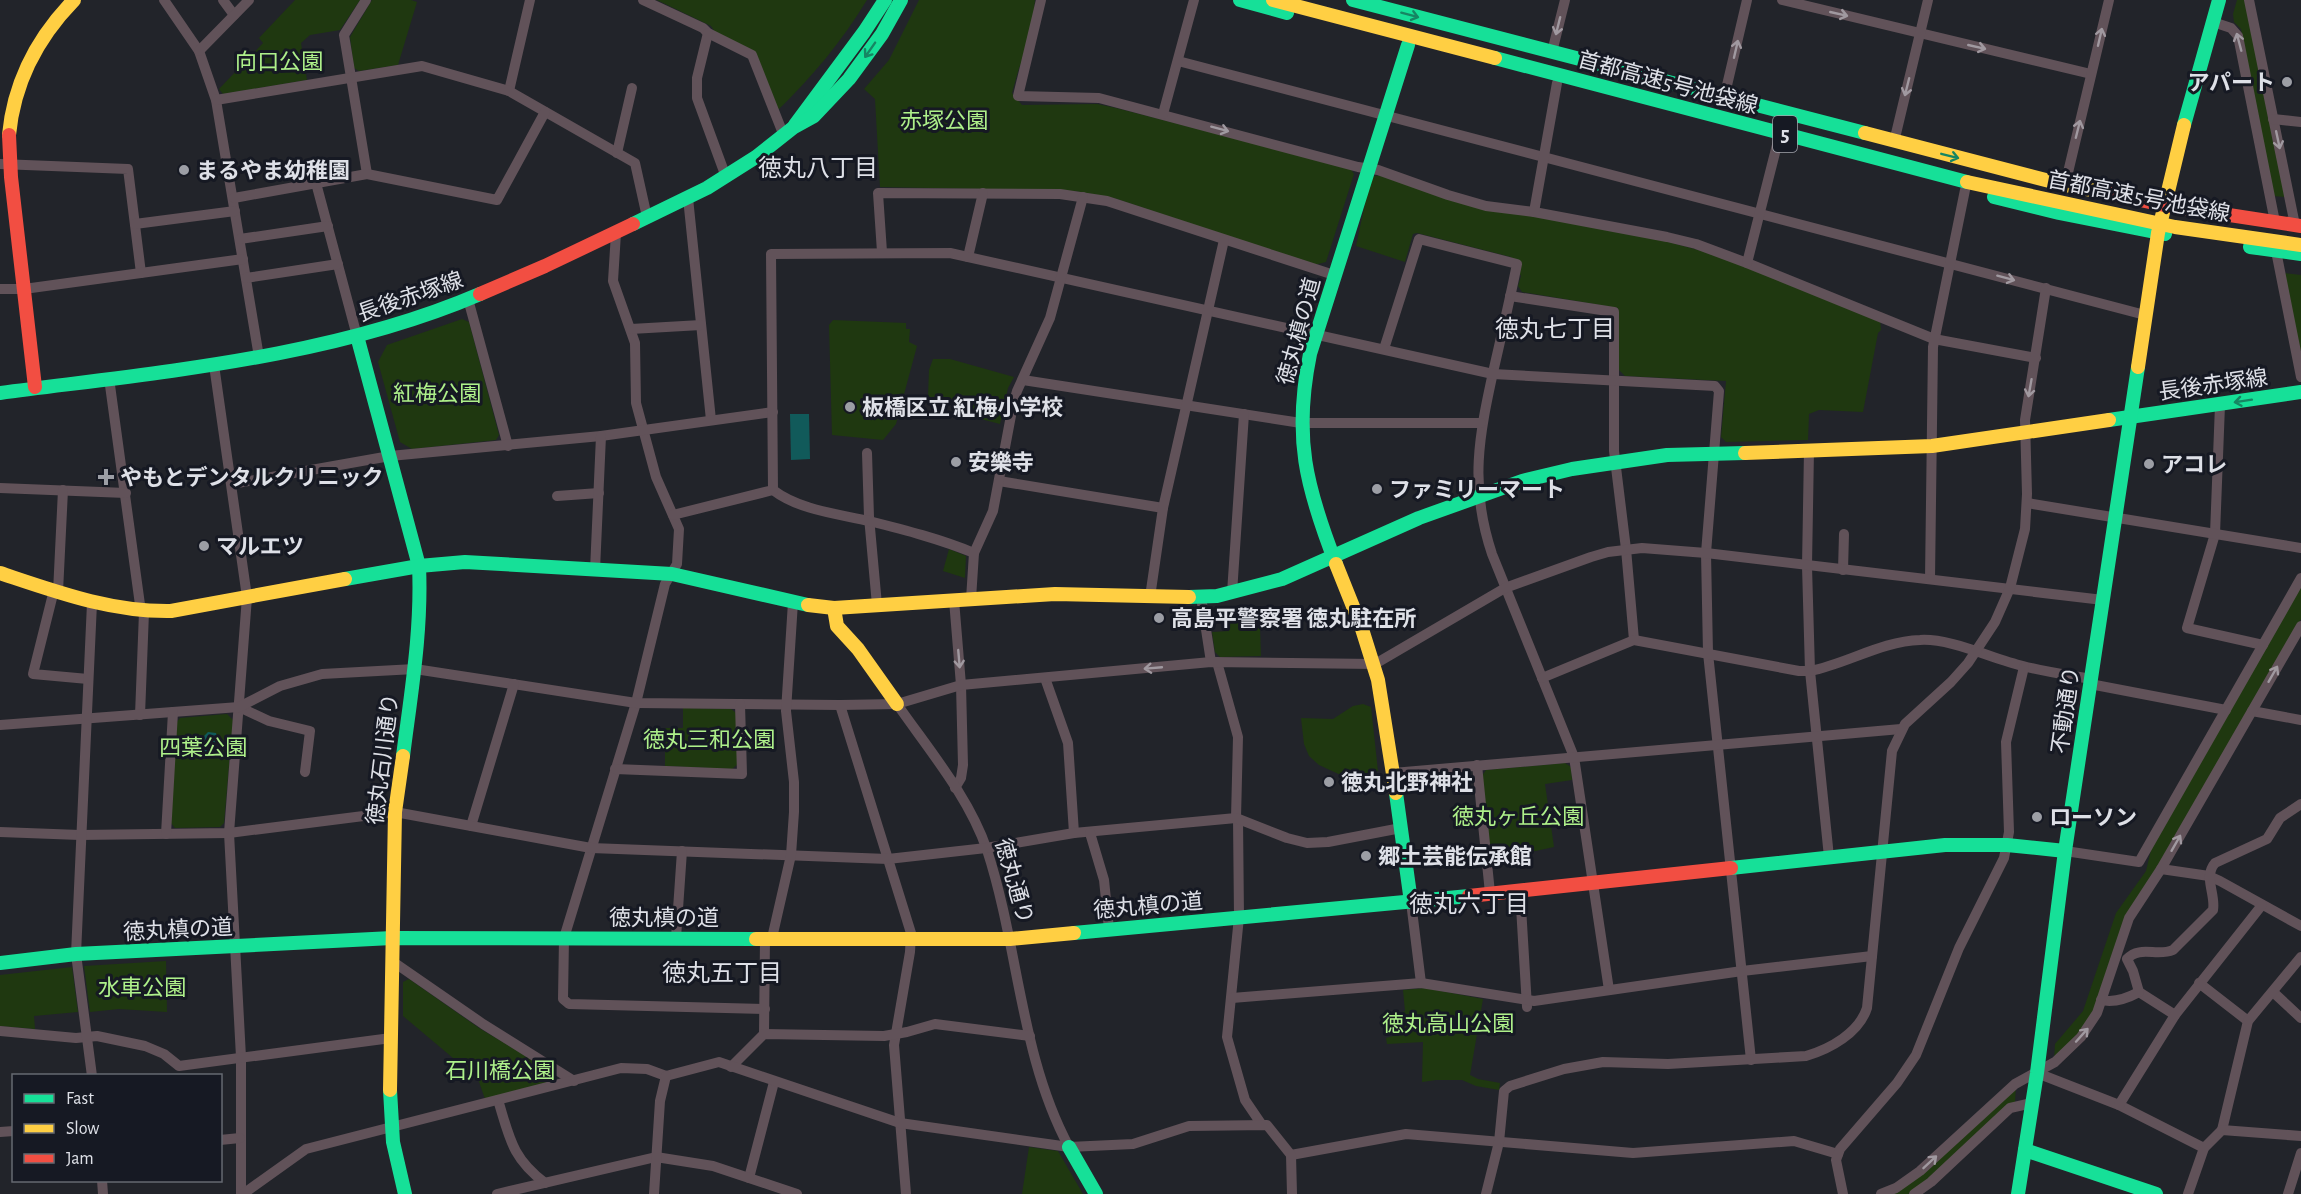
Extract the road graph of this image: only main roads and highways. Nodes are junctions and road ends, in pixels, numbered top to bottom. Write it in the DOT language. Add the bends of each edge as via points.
graph roads {
  1 [pos="74,0"];
  2 [pos="885,0"];
  3 [pos="901,0"];
  4 [pos="1240,0"];
  5 [pos="1273,0"];
  6 [pos="1309,0"];
  7 [pos="1353,0"];
  8 [pos="2219,0"];
  9 [pos="1408,45"];
  10 [pos="789,131"];
  11 [pos="5,164"];
  12 [pos="2164,205"];
  13 [pos="2299,229"];
  14 [pos="2158,233"];
  15 [pos="2301,245"];
  16 [pos="2301,254"];
  17 [pos="357,336"];
  18 [pos="35,387"];
  19 [pos="2301,392"];
  20 [pos="0,393"];
  21 [pos="2130,418"];
  22 [pos="1334,556"];
  23 [pos="419,566"];
  24 [pos="0,573"];
  25 [pos="834,608"];
  26 [pos="897,704"];
  27 [pos="2065,851"];
  28 [pos="1411,902"];
  29 [pos="392,938"];
  30 [pos="0,963"];
  31 [pos="1069,1147"];
  32 [pos="2025,1150"];
  33 [pos="405,1194"];
  34 [pos="1096,1194"];
  35 [pos="2018,1194"];
  36 [pos="2156,1194"];
  1 -- 11 [label="main road" via="47,30 22,76"];
  2 -- 10 [label="main road, 長後赤塚線" via="851,52"];
  3 -- 10 [label="main road, 長後赤塚線, one-way" via="849,79 814,116"];
  4 -- 9 [label="main road"];
  5 -- 15 [label="main road, 首都高速5号池袋線 / 5, bridge" via="2037,199 2158,224"];
  6 -- 13 [label="main road, 首都高速5号池袋線 / 5" via="2064,196 2160,215"];
  7 -- 12 [label="main road, one-way" via="1893,142"];
  8 -- 12 [label="main road, 不動通り"];
  9 -- 14 [label="main road" via="1965,190"];
  9 -- 22 [label="main road, 徳丸槙の道" via="1304,381 1304,461 1310,492"];
  10 -- 17 [label="main road, 長後赤塚線" via="726,177 616,233 468,299"];
  11 -- 18 [label="main road"];
  12 -- 13 [label="main road"];
  12 -- 14 [label="main road, 不動通り"];
  14 -- 16 [label="main road"];
  14 -- 21 [label="main road, 不動通り"];
  17 -- 18 [label="main road, 長後赤塚線" via="214,365"];
  17 -- 23 [label="main road, 徳丸石川通り"];
  18 -- 20 [label="main road, 長後赤塚線"];
  19 -- 21 [label="main road, 長後赤塚線, one-way"];
  21 -- 22 [label="main road, 長後赤塚線" via="1932,446 1667,455 1615,461 1479,495"];
  21 -- 27 [label="main road, 不動通り"];
  22 -- 25 [label="main road, 長後赤塚線" via="1282,579 1201,597 1055,594"];
  22 -- 28 [label="main road, 徳丸槙の道" via="1375,664"];
  23 -- 24 [label="main road, 長後赤塚線" via="143,612 92,603"];
  23 -- 25 [label="main road, 長後赤塚線" via="465,562 672,574"];
  23 -- 29 [label="main road, 徳丸石川通り" via="421,603 415,669 395,812"];
  25 -- 26 [label="main road, 徳丸通り" via="837,626"];
  27 -- 28 [label="main road" via="2007,845 1945,845"];
  27 -- 32 [label="main road, 不動通り"];
  28 -- 29 [label="main road, 徳丸槙の道" via="1010,939"];
  29 -- 30 [label="main road, 徳丸槙の道" via="76,954"];
  29 -- 33 [label="main road, 徳丸石川通り" via="391,1128"];
  31 -- 34 [label="main road, 徳丸通り"];
  32 -- 35 [label="main road, 不動通り"];
  32 -- 36 [label="main road"];
}
